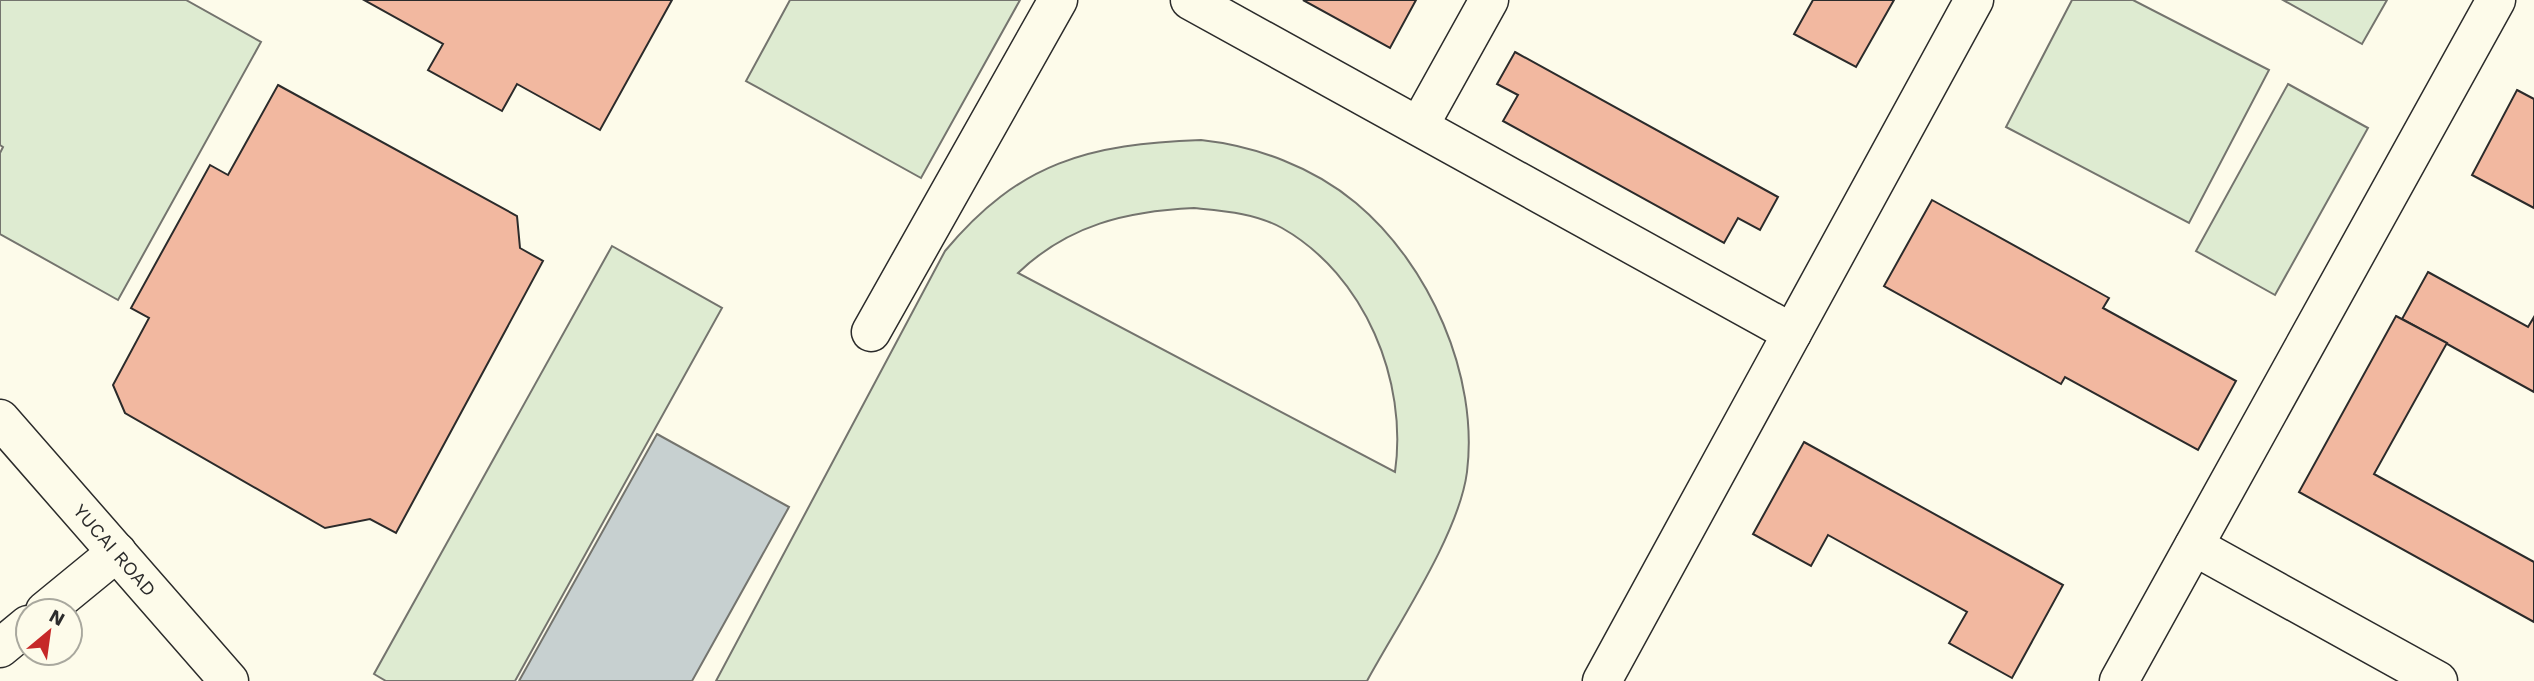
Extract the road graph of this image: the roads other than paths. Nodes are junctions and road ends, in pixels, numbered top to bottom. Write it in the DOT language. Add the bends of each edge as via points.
graph roads {
  1 [pos="1058,0"];
  2 [pos="1190,0"];
  3 [pos="1489,0"];
  4 [pos="1974,0"];
  5 [pos="2496,0"];
  6 [pos="1419,126"];
  7 [pos="871,332"];
  8 [pos="1792,333"];
  9 [pos="0,419"];
  10 [pos="2194,546"];
  11 [pos="117,552"];
  12 [pos="62,597"];
  13 [pos="14,636"];
  14 [pos="0,648"];
  15 [pos="229,681"];
  16 [pos="1602,681"];
  17 [pos="2119,681"];
  18 [pos="2438,681"];
  1 -- 7 [label="main road"];
  2 -- 6 [label="main road"];
  3 -- 6 [label="main road"];
  4 -- 8 [label="main road"];
  5 -- 10 [label="main road"];
  6 -- 8 [label="main road"];
  8 -- 16 [label="main road"];
  9 -- 11 [label="main road, YUCAI ROAD"];
  10 -- 17 [label="main road"];
  10 -- 18 [label="main road"];
  11 -- 12 [label="main road"];
  11 -- 15 [label="main road, YUCAI ROAD"];
  13 -- 14 [label="main road"];
}
